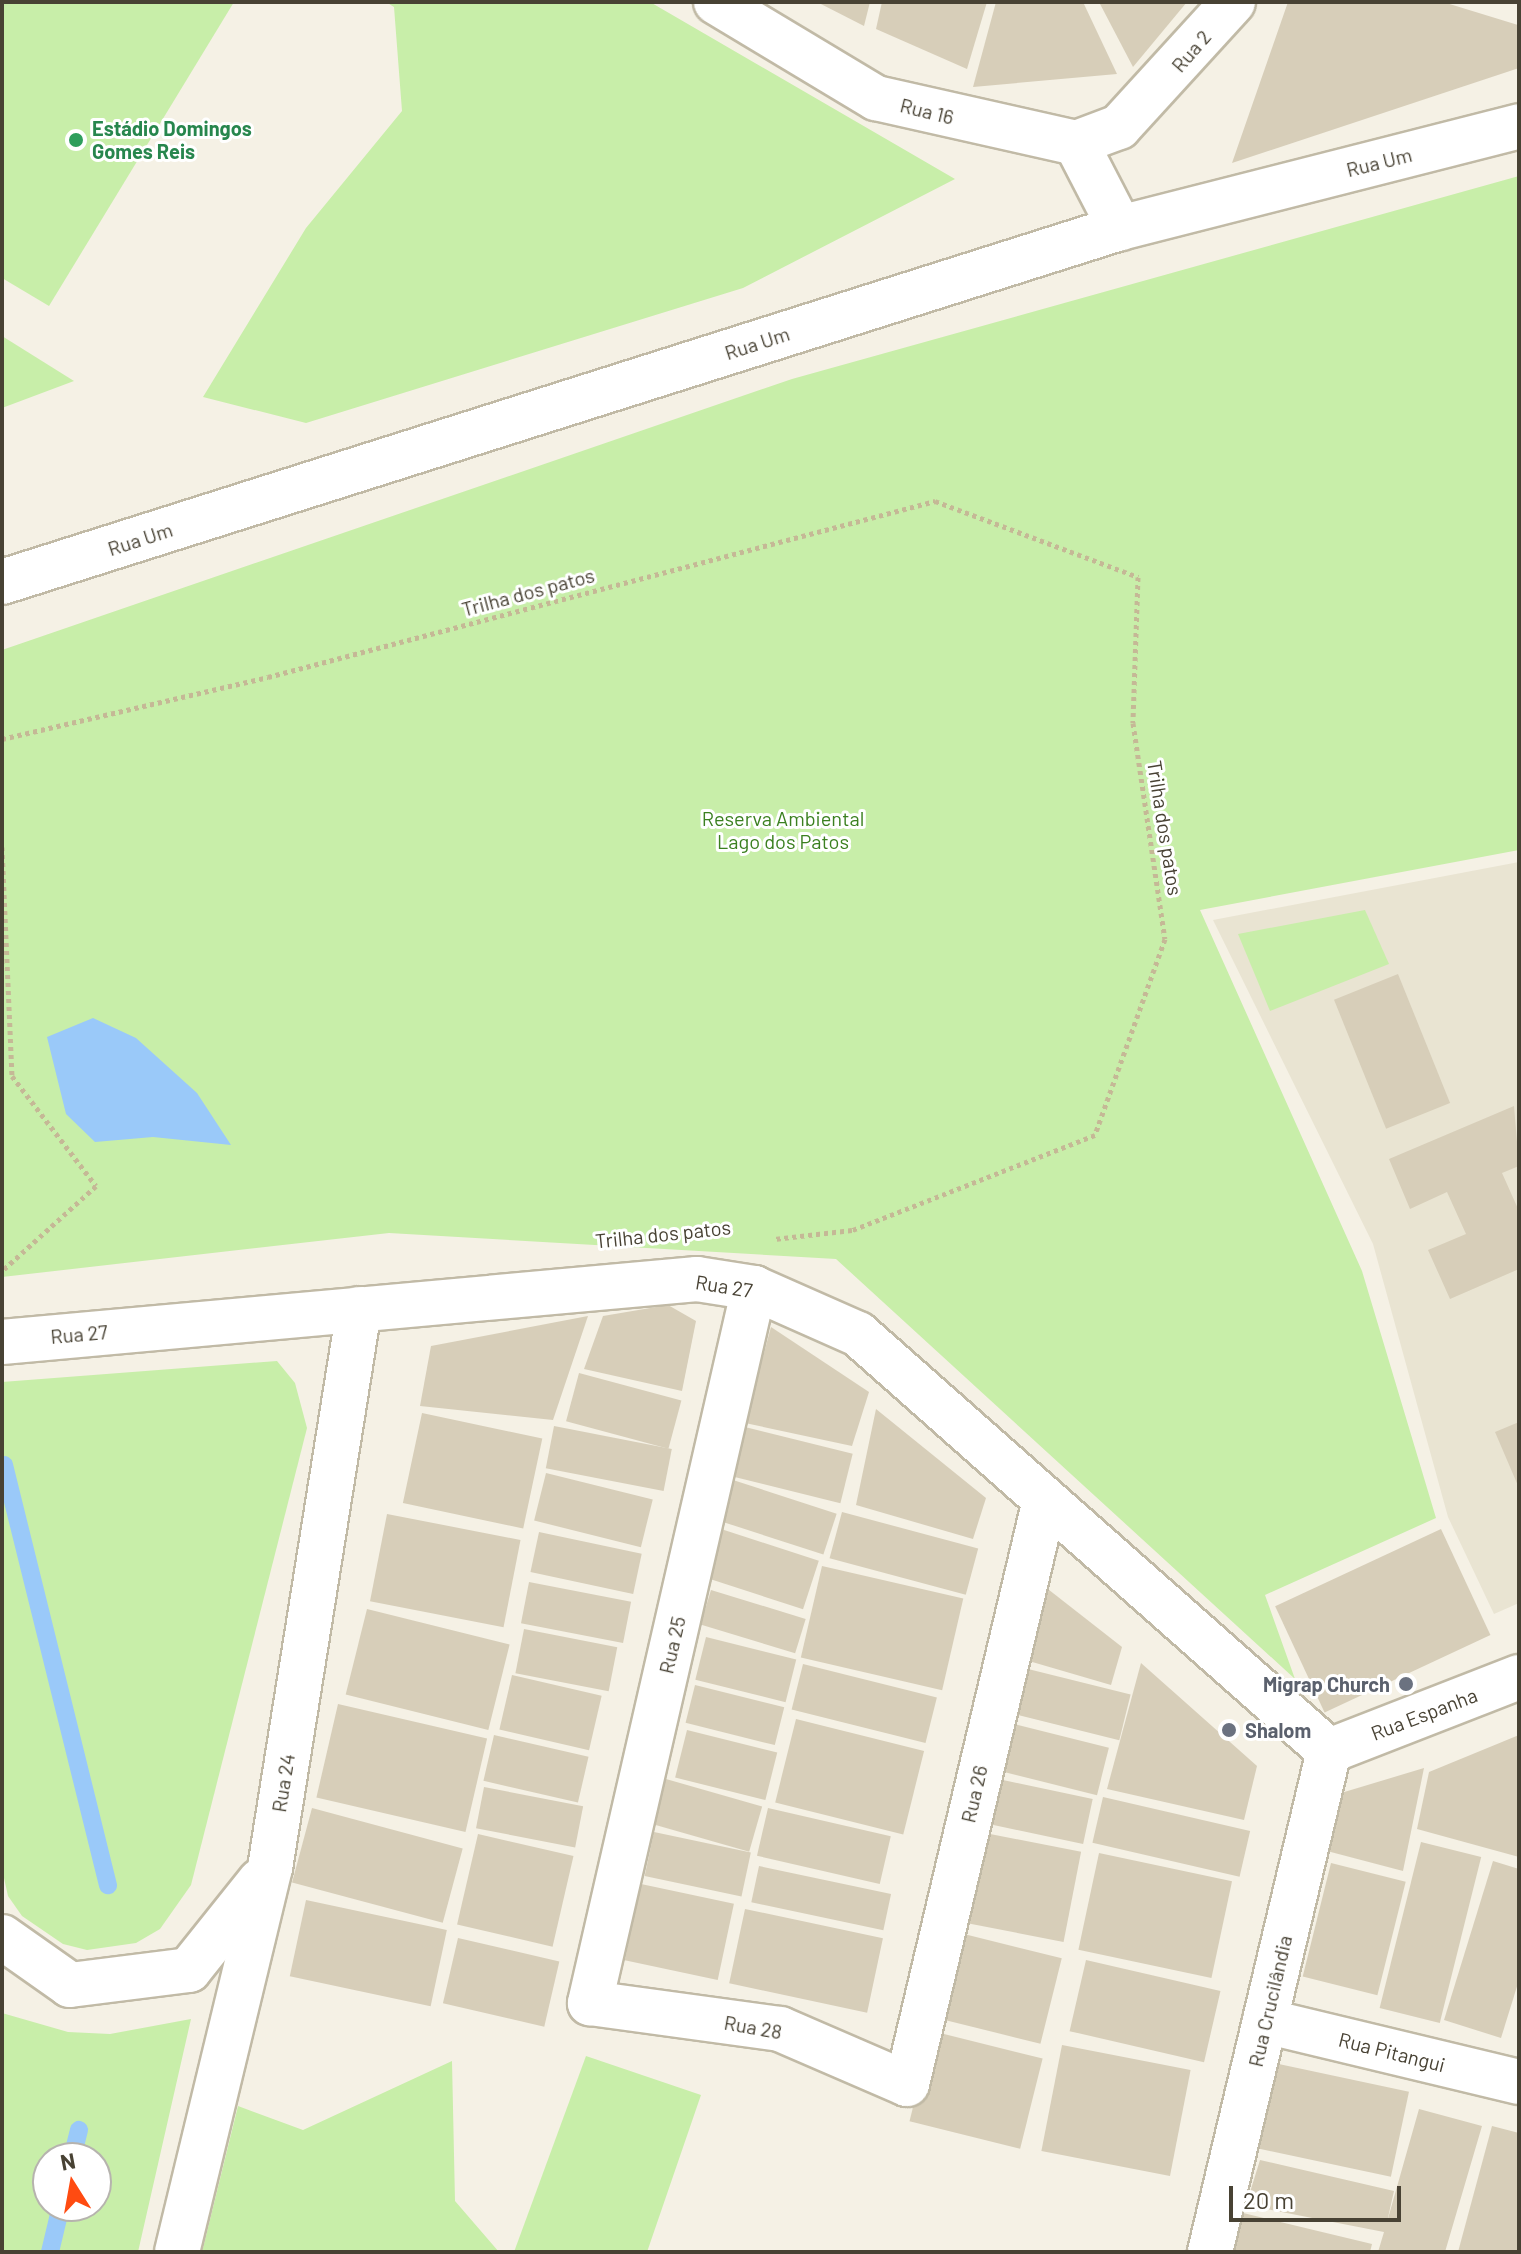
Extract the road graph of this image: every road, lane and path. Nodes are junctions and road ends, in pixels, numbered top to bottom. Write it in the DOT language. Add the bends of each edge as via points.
graph roads {
  1 [pos="716,2"];
  2 [pos="1233,2"];
  3 [pos="1519,126"];
  4 [pos="1076,143"];
  5 [pos="1120,228"];
  6 [pos="2,582"];
  7 [pos="2,739"];
  8 [pos="2,847"];
  9 [pos="757,1240"];
  10 [pos="2,1271"];
  11 [pos="754,1288"];
  12 [pos="359,1309"];
  13 [pos="2,1342"];
  14 [pos="1044,1504"];
  15 [pos="1519,1677"];
  16 [pos="1329,1751"];
  17 [pos="270,1868"];
  18 [pos="2,1937"];
  19 [pos="590,2003"];
  20 [pos="1265,2021"];
  21 [pos="1519,2082"];
  22 [pos="907,2084"];
  23 [pos="177,2252"];
  24 [pos="1210,2252"];
  1 -- 4 [label="street, Rua 16" via="876,98"];
  2 -- 4 [label="street, Rua 2" via="1119,127"];
  3 -- 5 [label="street, Rua Um"];
  4 -- 5 [label="street"];
  5 -- 6 [label="street, Rua Um"];
  7 -- 9 [label="path, Trilha dos patos" via="268,677 935,501 1138,577 1133,723 1165,939 1095,1135 852,1230"];
  8 -- 10 [label="path" via="12,1076 96,1186"];
  11 -- 12 [label="street, Rua 27" via="697,1279"];
  11 -- 14 [label="street, Rua 27" via="858,1334"];
  11 -- 19 [label="street, Rua 25"];
  12 -- 13 [label="street, Rua 27"];
  12 -- 17 [label="street, Rua 24"];
  14 -- 16 [label="street, Rua 27"];
  14 -- 22 [label="street, Rua 26"];
  15 -- 16 [label="street, Rua Espanha"];
  16 -- 20 [label="street, Rua Crucilândia"];
  17 -- 18 [label="street" via="189,1970 70,1985"];
  17 -- 23 [label="street, Rua 24"];
  19 -- 22 [label="street, Rua 28" via="780,2029"];
  20 -- 21 [label="street, Rua Pitangui"];
  20 -- 24 [label="street, Rua Crucilândia"];
}
